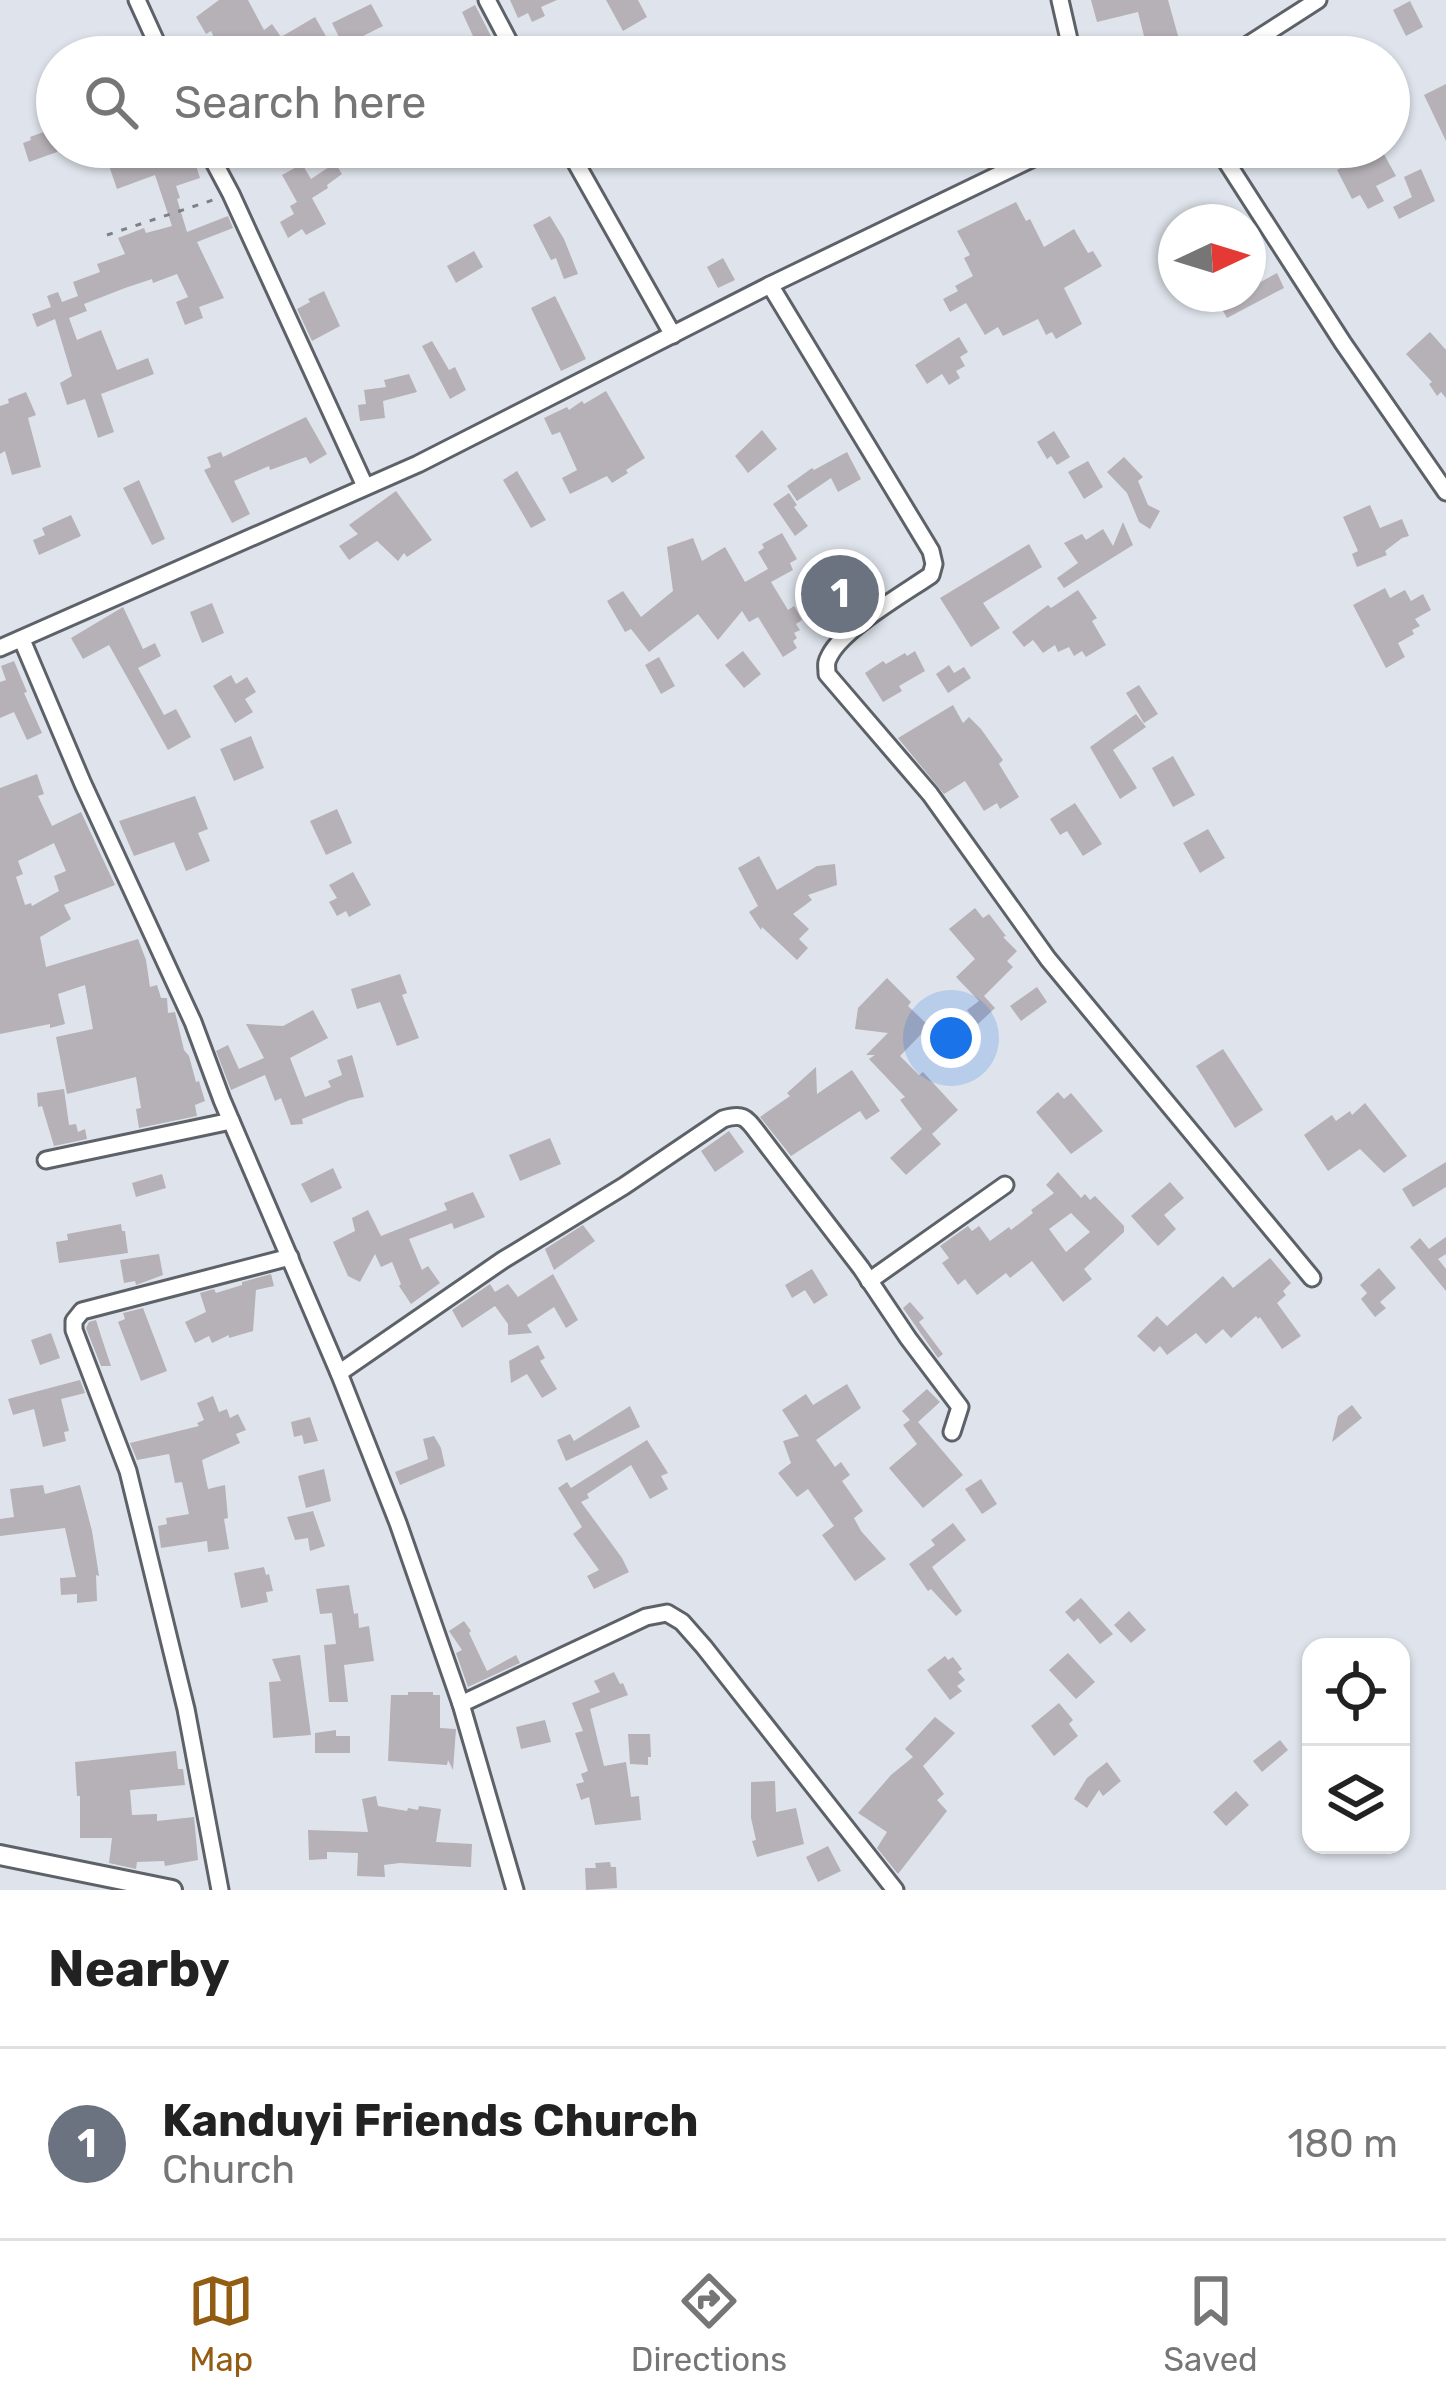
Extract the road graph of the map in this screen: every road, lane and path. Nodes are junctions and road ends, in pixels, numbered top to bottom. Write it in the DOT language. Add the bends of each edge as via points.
graph roads {
  1 [pos="137,0"];
  2 [pos="487,0"];
  3 [pos="1060,0"];
  4 [pos="1318,0"];
  5 [pos="153,36"];
  6 [pos="506,36"];
  7 [pos="1068,36"];
  8 [pos="1262,36"];
  9 [pos="217,168"];
  10 [pos="579,168"];
  11 [pos="1012,168"];
  12 [pos="1230,168"];
  13 [pos="231,194"];
  14 [pos="107,235"];
  15 [pos="770,285"];
  16 [pos="673,335"];
  17 [pos="365,486"];
  18 [pos="1446,492"];
  19 [pos="22,640"];
  20 [pos="0,649"];
  21 [pos="231,1121"];
  22 [pos="46,1160"];
  23 [pos="1005,1185"];
  24 [pos="290,1257"];
  25 [pos="1312,1278"];
  26 [pos="869,1281"];
  27 [pos="340,1373"];
  28 [pos="952,1432"];
  29 [pos="460,1704"];
  30 [pos="0,1855"];
  31 [pos="172,1890"];
  32 [pos="220,1890"];
  33 [pos="515,1890"];
  34 [pos="895,1890"];
  1 -- 5 [label="street"];
  2 -- 6 [label="street"];
  3 -- 7 [label="street"];
  4 -- 8 [label="street"];
  9 -- 13 [label="street"];
  10 -- 16 [label="street"];
  11 -- 15 [label="street"];
  12 -- 18 [label="street"];
  13 -- 14 [label="path"];
  13 -- 17 [label="street"];
  15 -- 16 [label="street"];
  15 -- 25 [label="street" via="934,564 931,575 833,650 827,674 930,794 1048,959"];
  16 -- 17 [label="street"];
  17 -- 19 [label="street"];
  19 -- 20 [label="street"];
  19 -- 21 [label="street"];
  21 -- 22 [label="street"];
  21 -- 24 [label="street"];
  23 -- 26 [label="street"];
  24 -- 27 [label="street"];
  24 -- 32 [label="street" via="82,1311 74,1321 128,1471 187,1708"];
  26 -- 27 [label="street" via="737,1114"];
  26 -- 28 [label="street" via="960,1407"];
  27 -- 29 [label="street"];
  29 -- 33 [label="street"];
  29 -- 34 [label="street" via="667,1613 693,1634"];
  30 -- 31 [label="street"];
}
